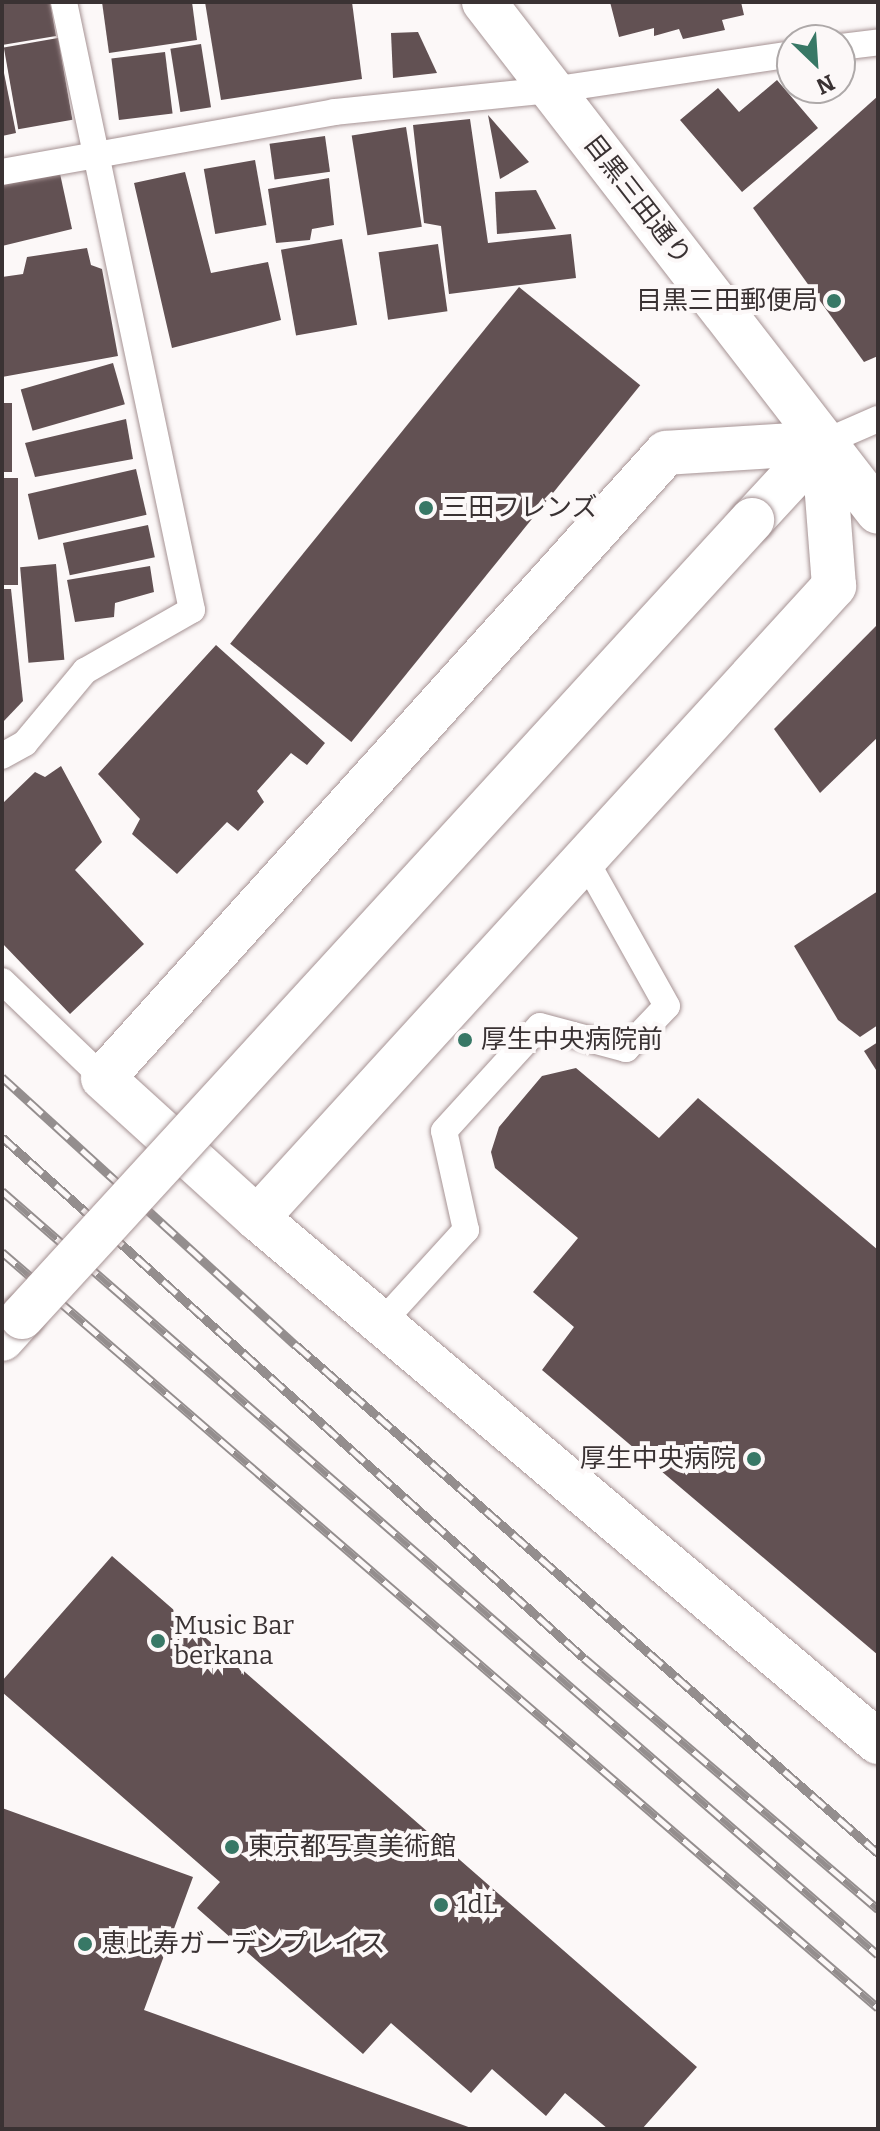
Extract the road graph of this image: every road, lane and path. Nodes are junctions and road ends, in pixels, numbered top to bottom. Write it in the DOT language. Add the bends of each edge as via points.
graph roads {
  1 [pos="64,2"];
  2 [pos="484,2"];
  3 [pos="878,42"];
  4 [pos="856,45"];
  5 [pos="776,56"];
  6 [pos="552,90"];
  7 [pos="96,156"];
  8 [pos="2,172"];
  9 [pos="878,419"];
  10 [pos="823,443"];
  11 [pos="878,512"];
  12 [pos="2,756"];
  13 [pos="585,859"];
  14 [pos="2,981"];
  15 [pos="103,1078"];
  16 [pos="257,1218"];
  17 [pos="384,1320"];
  18 [pos="12,1328"];
  19 [pos="878,1742"];
  1 -- 7 [label="lane"];
  2 -- 6 [label="street, 目黒三田通り"];
  3 -- 4 [label="lane"];
  5 -- 6 [label="lane"];
  6 -- 7 [label="lane" via="334,112"];
  6 -- 10 [label="street, 目黒三田通り"];
  7 -- 8 [label="lane"];
  7 -- 12 [label="lane" via="192,610 85,671 25,743"];
  9 -- 10 [label="lane"];
  10 -- 11 [label="street, 目黒三田通り"];
  10 -- 13 [label="street" via="834,586"];
  10 -- 15 [label="street" via="666,453"];
  10 -- 18 [label="street, bridge"];
  13 -- 16 [label="street"];
  13 -- 17 [label="lane" via="667,1006 626,1049 540,1026 444,1131 466,1230"];
  14 -- 15 [label="lane"];
  15 -- 16 [label="street"];
  16 -- 17 [label="street"];
  17 -- 19 [label="street"];
}
